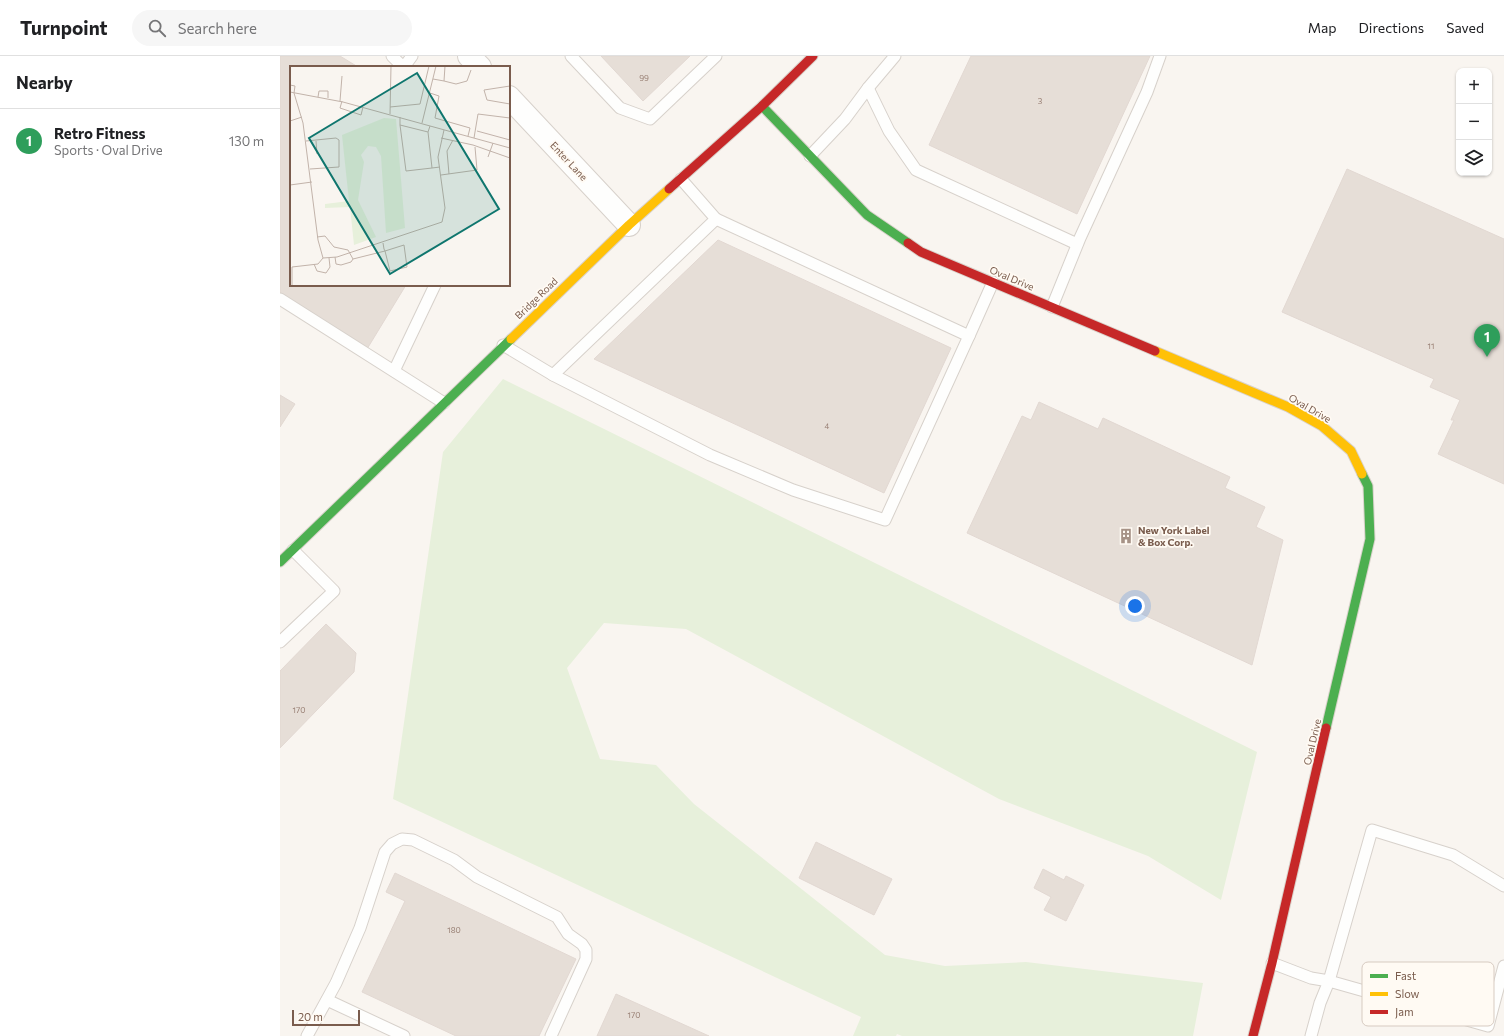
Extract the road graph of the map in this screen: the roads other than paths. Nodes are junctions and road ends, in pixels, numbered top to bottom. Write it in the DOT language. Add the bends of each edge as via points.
graph roads {
  1 [pos="392,56"];
  2 [pos="412,56"];
  3 [pos="469,56"];
  4 [pos="571,56"];
  5 [pos="716,56"];
  6 [pos="813,56"];
  7 [pos="895,56"];
  8 [pos="1160,56"];
  9 [pos="402,66"];
  10 [pos="404,66"];
  11 [pos="479,66"];
  12 [pos="868,88"];
  13 [pos="510,98"];
  14 [pos="762,106"];
  15 [pos="810,156"];
  16 [pos="681,179"];
  17 [pos="716,218"];
  18 [pos="629,225"];
  19 [pos="1077,244"];
  20 [pos="993,282"];
  21 [pos="435,286"];
  22 [pos="280,299"];
  23 [pos="1052,307"];
  24 [pos="969,336"];
  25 [pos="503,346"];
  26 [pos="394,371"];
  27 [pos="553,375"];
  28 [pos="444,403"];
  29 [pos="293,550"];
  30 [pos="280,562"];
  31 [pos="280,642"];
  32 [pos="1504,886"];
  33 [pos="1272,963"];
  34 [pos="1504,966"];
  35 [pos="1329,981"];
  36 [pos="1362,990"];
  37 [pos="327,1000"];
  38 [pos="1494,1004"];
  39 [pos="306,1036"];
  40 [pos="404,1036"];
  41 [pos="551,1036"];
  42 [pos="1253,1036"];
  43 [pos="1311,1036"];
  1 -- 9 [label="lane"];
  2 -- 10 [label="lane"];
  3 -- 11 [label="street"];
  4 -- 5 [label="lane" via="620,108 650,119"];
  6 -- 14 [label="street, Bridge Road"];
  7 -- 12 [label="lane"];
  8 -- 19 [label="lane" via="1147,92"];
  12 -- 15 [label="lane" via="845,119"];
  12 -- 19 [label="lane" via="889,131 916,170"];
  13 -- 18 [label="street, Enter Lane"];
  14 -- 15 [label="street, Oval Drive"];
  14 -- 16 [label="street, Bridge Road"];
  15 -- 20 [label="street, Oval Drive" via="866,216 921,252"];
  16 -- 17 [label="lane"];
  16 -- 18 [label="street, Bridge Road"];
  17 -- 24 [label="lane"];
  17 -- 27 [label="lane"];
  18 -- 25 [label="street, Bridge Road"];
  19 -- 23 [label="lane"];
  20 -- 23 [label="street, Oval Drive"];
  20 -- 24 [label="lane"];
  21 -- 26 [label="lane"];
  22 -- 26 [label="lane"];
  23 -- 33 [label="street, Oval Drive" via="1288,407 1322,426 1351,451 1368,486 1370,539"];
  24 -- 27 [label="lane" via="885,520 793,490 710,455"];
  25 -- 27 [label="lane"];
  25 -- 28 [label="street, Bridge Road"];
  26 -- 28 [label="lane"];
  28 -- 29 [label="street, Bridge Road"];
  29 -- 30 [label="street, Bridge Road"];
  29 -- 31 [label="lane" via="334,591"];
  32 -- 35 [label="lane" via="1453,855 1372,830"];
  33 -- 35 [label="lane" via="1311,978"];
  33 -- 42 [label="street, Oval Drive"];
  34 -- 38 [label="lane"];
  35 -- 36 [label="lane"];
  35 -- 43 [label="lane"];
  37 -- 39 [label="lane"];
  37 -- 40 [label="lane"];
  37 -- 41 [label="lane" via="360,928 385,852 392,844 402,839 412,840 454,860 478,877 557,917 568,934 582,944 586,950 586,959"];
}
